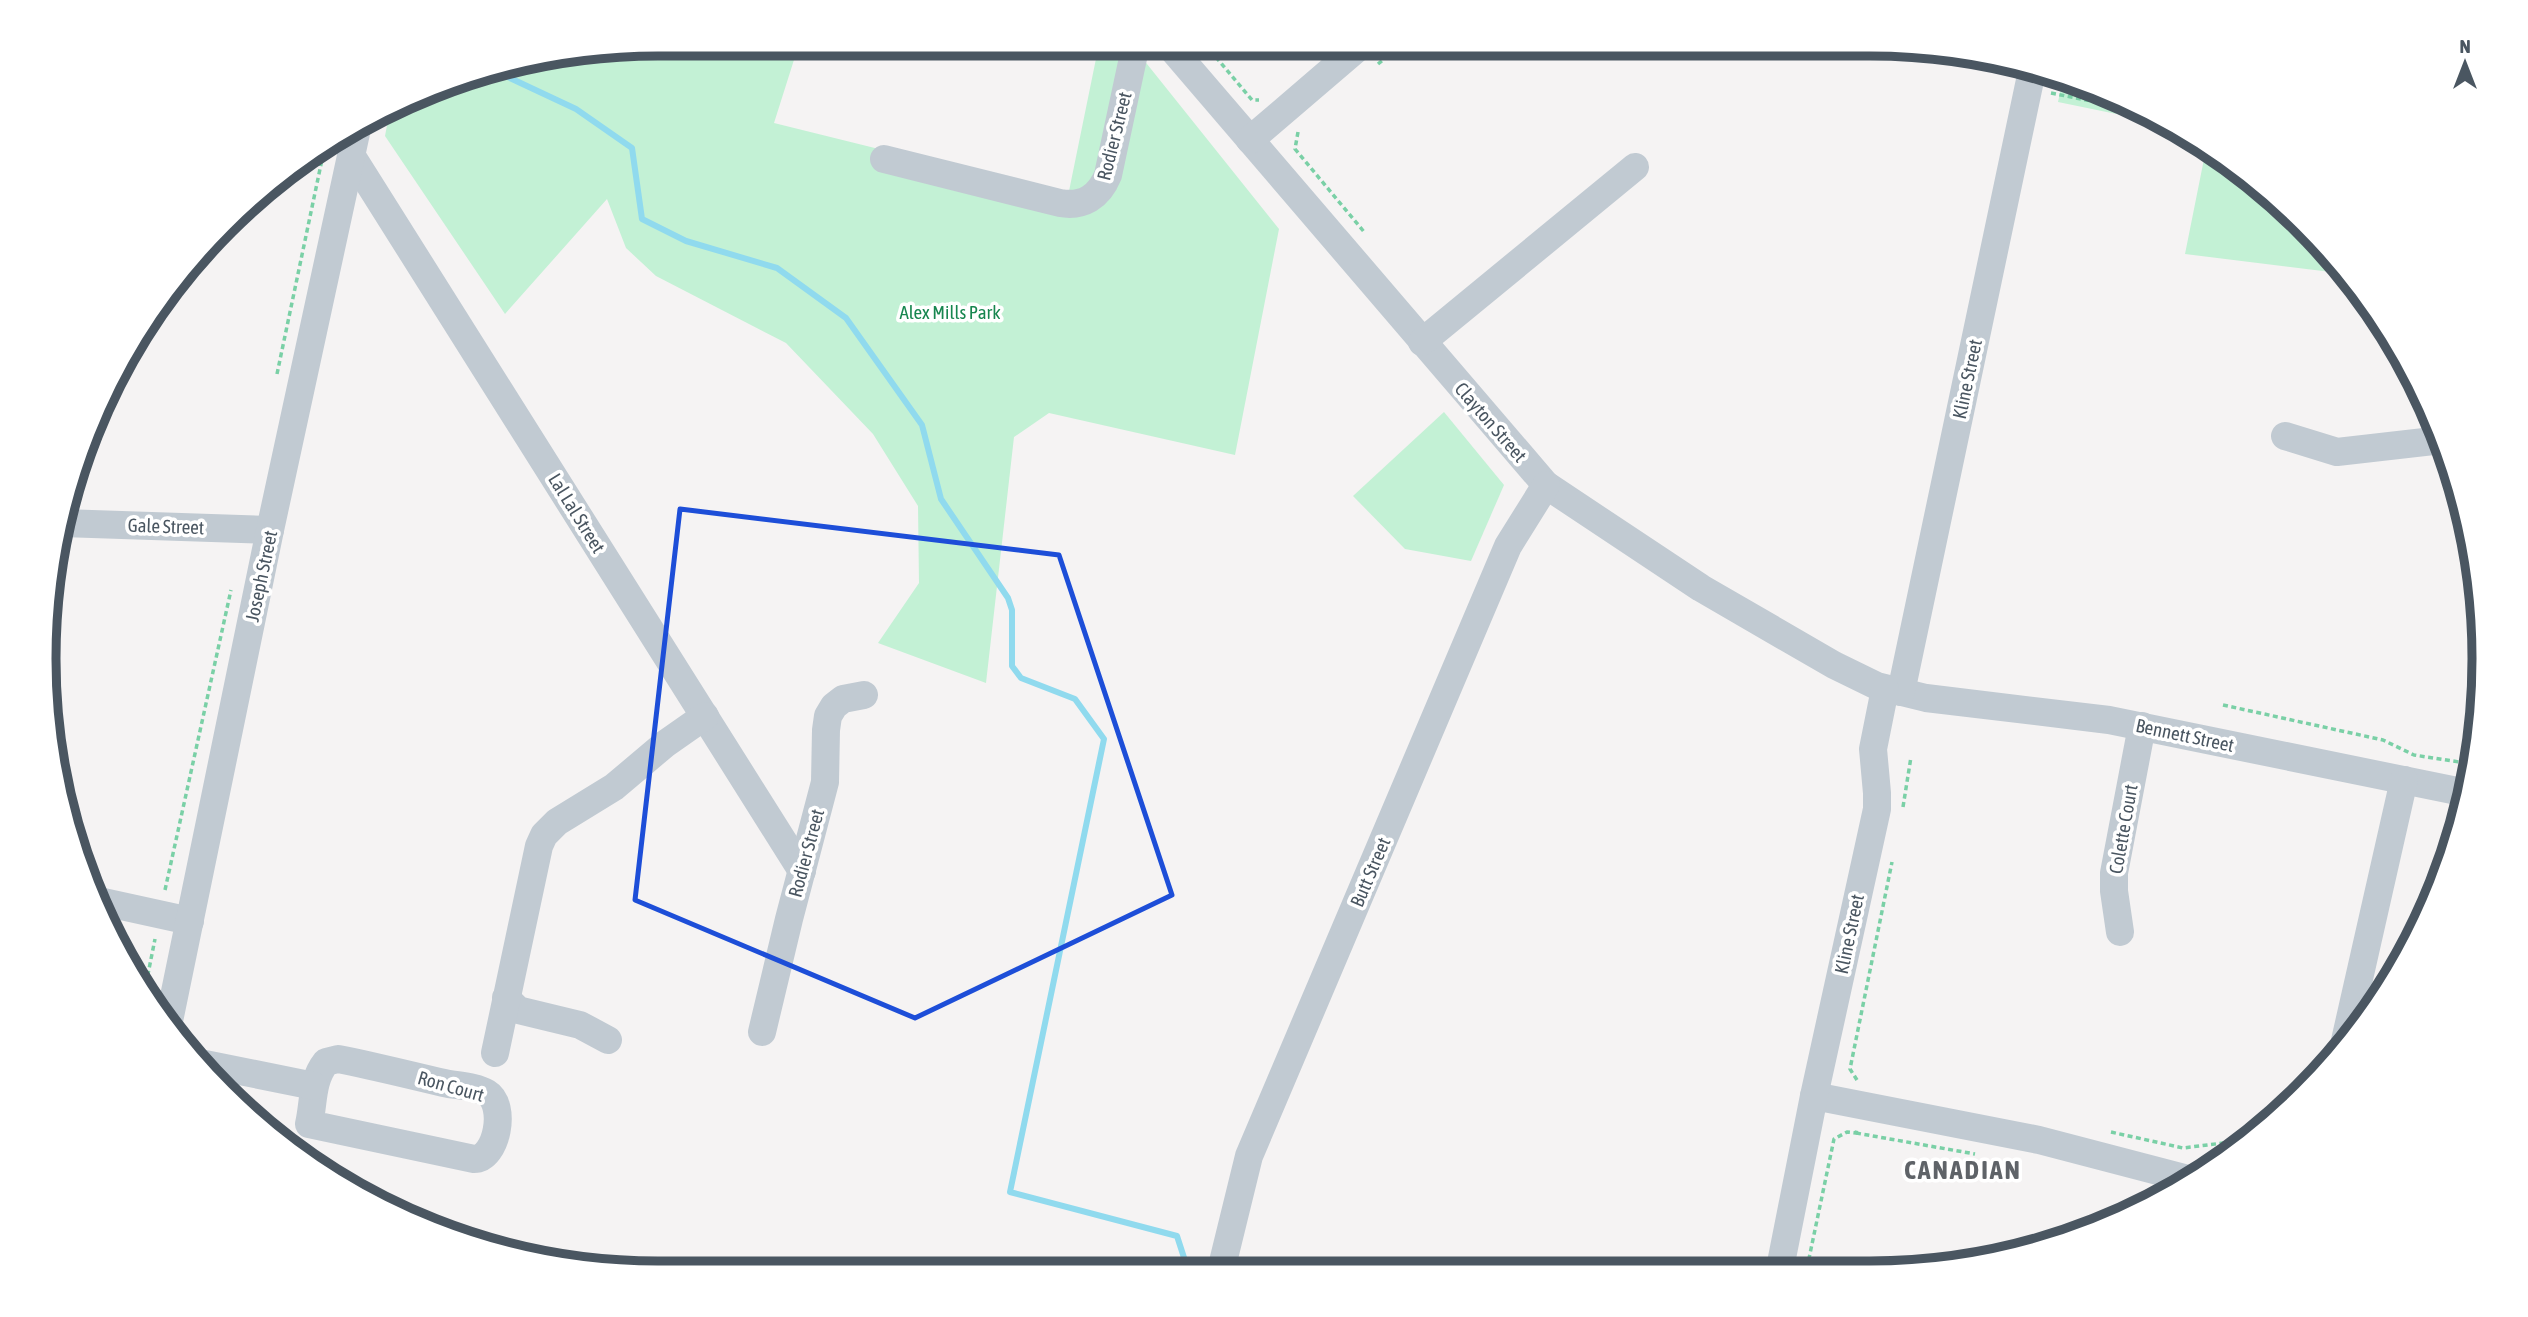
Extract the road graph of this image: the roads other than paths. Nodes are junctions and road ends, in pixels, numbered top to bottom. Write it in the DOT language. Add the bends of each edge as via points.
graph roads {
  1 [pos="1133,56"];
  2 [pos="1178,56"];
  3 [pos="1348,56"];
  4 [pos="2031,79"];
  5 [pos="1250,140"];
  6 [pos="344,145"];
  7 [pos="884,159"];
  8 [pos="1635,167"];
  9 [pos="1422,342"];
  10 [pos="2285,436"];
  11 [pos="2431,441"];
  12 [pos="1546,485"];
  13 [pos="72,523"];
  14 [pos="270,530"];
  15 [pos="1893,691"];
  16 [pos="863,695"];
  17 [pos="705,716"];
  18 [pos="2142,726"];
  19 [pos="2404,780"];
  20 [pos="2456,791"];
  21 [pos="802,871"];
  22 [pos="108,903"];
  23 [pos="190,921"];
  24 [pos="2120,932"];
  25 [pos="506,998"];
  26 [pos="172,1012"];
  27 [pos="2349,1022"];
  28 [pos="762,1032"];
  29 [pos="608,1040"];
  30 [pos="495,1054"];
  31 [pos="215,1066"];
  32 [pos="314,1086"];
  33 [pos="1814,1096"];
  34 [pos="2177,1176"];
  35 [pos="1223,1261"];
  36 [pos="1781,1261"];
  1 -- 7 [label="street, Rodier Street" via="1105,182 1087,201 1066,204"];
  2 -- 5 [label="street, Clayton Street"];
  3 -- 5 [label="street"];
  4 -- 15 [label="street, Kline Street"];
  5 -- 9 [label="street, Clayton Street"];
  6 -- 14 [label="street, Joseph Street"];
  6 -- 17 [label="street, Lal Lal Street"];
  8 -- 9 [label="street"];
  9 -- 12 [label="street, Clayton Street"];
  10 -- 11 [label="street" via="2337,452"];
  12 -- 15 [label="street, Clayton Street" via="1701,588 1834,665"];
  12 -- 35 [label="street, Butt Street" via="1508,546 1249,1156"];
  13 -- 14 [label="street, Gale Street"];
  14 -- 23 [label="street, Joseph Street"];
  15 -- 18 [label="street, Bennett Street"];
  15 -- 33 [label="street, Kline Street" via="1873,749 1877,809"];
  16 -- 21 [label="street, Rodier Street" via="843,699 828,716 826,776"];
  17 -- 21 [label="street, Lal Lal Street"];
  17 -- 25 [label="street" via="544,835"];
  18 -- 19 [label="street, Bennett Street"];
  18 -- 24 [label="street, Colette Court" via="2114,873"];
  19 -- 20 [label="street, Bennett Street"];
  19 -- 27 [label="street"];
  21 -- 28 [label="street, Rodier Street"];
  22 -- 23 [label="street"];
  23 -- 26 [label="street, Joseph Street"];
  25 -- 29 [label="street" via="519,1010 580,1025"];
  25 -- 30 [label="street"];
  31 -- 32 [label="street"];
  32 -- 32 [label="street, Ron Court" via="309,1124 477,1159 487,1154 497,1127 498,1108 489,1094 430,1078 332,1059 323,1066"];
  33 -- 34 [label="street" via="1859,1120 2039,1140"];
  33 -- 36 [label="street, Kline Street"];
}
